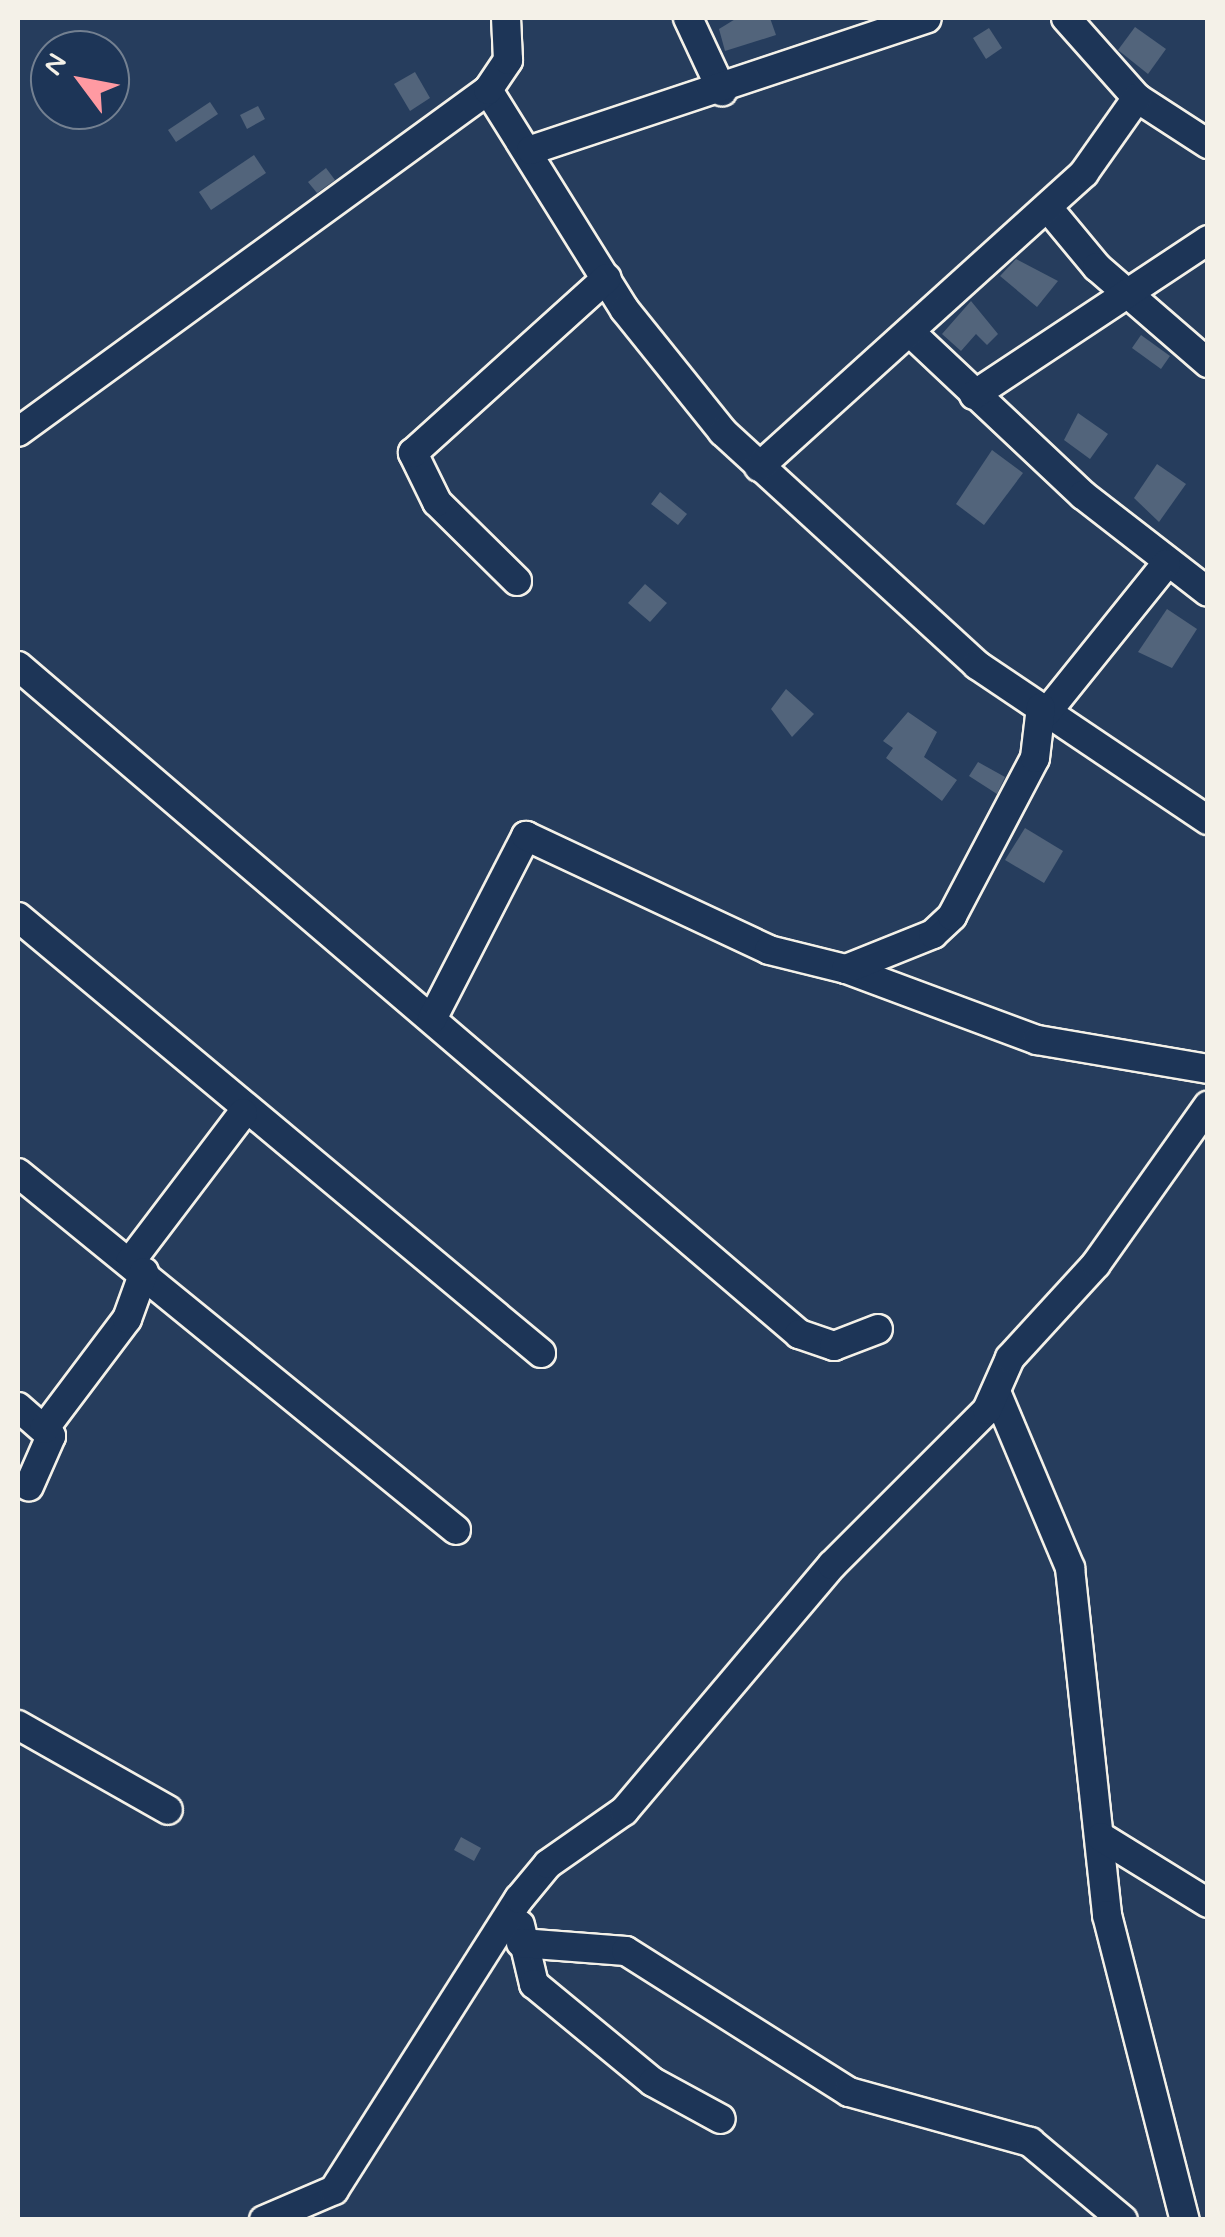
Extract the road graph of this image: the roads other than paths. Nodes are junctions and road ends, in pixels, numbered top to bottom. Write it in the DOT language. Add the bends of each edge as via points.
graph roads {
  1 [pos="506,18"];
  2 [pos="688,18"];
  3 [pos="927,18"];
  4 [pos="1066,18"];
  5 [pos="878,25"];
  6 [pos="488,90"];
  7 [pos="722,91"];
  8 [pos="1138,98"];
  9 [pos="1208,144"];
  10 [pos="531,150"];
  11 [pos="1048,208"];
  12 [pos="1208,240"];
  13 [pos="607,278"];
  14 [pos="1126,289"];
  15 [pos="910,332"];
  16 [pos="1208,362"];
  17 [pos="974,395"];
  18 [pos="18,432"];
  19 [pos="759,467"];
  20 [pos="1166,564"];
  21 [pos="517,580"];
  22 [pos="1208,592"];
  23 [pos="18,666"];
  24 [pos="1044,710"];
  25 [pos="1208,820"];
  26 [pos="18,917"];
  27 [pos="846,969"];
  28 [pos="432,1019"];
  29 [pos="1208,1069"];
  30 [pos="1208,1106"];
  31 [pos="243,1113"];
  32 [pos="18,1173"];
  33 [pos="137,1267"];
  34 [pos="878,1329"];
  35 [pos="540,1353"];
  36 [pos="997,1394"];
  37 [pos="18,1407"];
  38 [pos="44,1429"];
  39 [pos="29,1486"];
  40 [pos="456,1530"];
  41 [pos="18,1725"];
  42 [pos="168,1810"];
  43 [pos="1100,1837"];
  44 [pos="519,1899"];
  45 [pos="1208,1903"];
  46 [pos="521,1943"];
  47 [pos="721,2119"];
  48 [pos="264,2220"];
  49 [pos="1123,2220"];
  50 [pos="1185,2220"];
  1 -- 6 [label="street" via="508,60"];
  2 -- 7 [label="street"];
  3 -- 5 [label="street"];
  4 -- 8 [label="street"];
  5 -- 7 [label="street"];
  6 -- 10 [label="street"];
  6 -- 18 [label="street"];
  7 -- 10 [label="street"];
  8 -- 9 [label="street"];
  8 -- 11 [label="street" via="1113,140"];
  10 -- 13 [label="street"];
  11 -- 14 [label="street"];
  11 -- 15 [label="street"];
  12 -- 14 [label="street"];
  13 -- 19 [label="street"];
  13 -- 21 [label="street" via="413,453 437,502"];
  14 -- 16 [label="street"];
  14 -- 17 [label="street"];
  15 -- 17 [label="street"];
  15 -- 19 [label="street"];
  17 -- 20 [label="street"];
  19 -- 24 [label="street" via="977,665"];
  20 -- 22 [label="street"];
  20 -- 24 [label="street"];
  23 -- 28 [label="street"];
  24 -- 25 [label="street"];
  24 -- 27 [label="street" via="1035,758 945,926"];
  26 -- 31 [label="street"];
  27 -- 28 [label="street" via="769,950 526,836"];
  27 -- 29 [label="street" via="1037,1040"];
  28 -- 34 [label="street" via="798,1334 834,1346"];
  30 -- 36 [label="street" via="1096,1264 1010,1358"];
  31 -- 33 [label="street"];
  31 -- 35 [label="street"];
  32 -- 33 [label="street"];
  33 -- 38 [label="street" via="127,1319"];
  33 -- 40 [label="street"];
  36 -- 43 [label="street" via="1070,1568"];
  36 -- 44 [label="street" via="785,1618 698,1733"];
  37 -- 38 [label="street"];
  38 -- 39 [label="street" via="51,1447"];
  41 -- 42 [label="street"];
  43 -- 45 [label="street"];
  43 -- 50 [label="street" via="1107,1916"];
  44 -- 46 [label="street"];
  44 -- 48 [label="street" via="334,2190"];
  46 -- 47 [label="street" via="534,1984 569,2015 653,2082"];
  46 -- 49 [label="street" via="626,1951 849,2092 1030,2142"];
}
